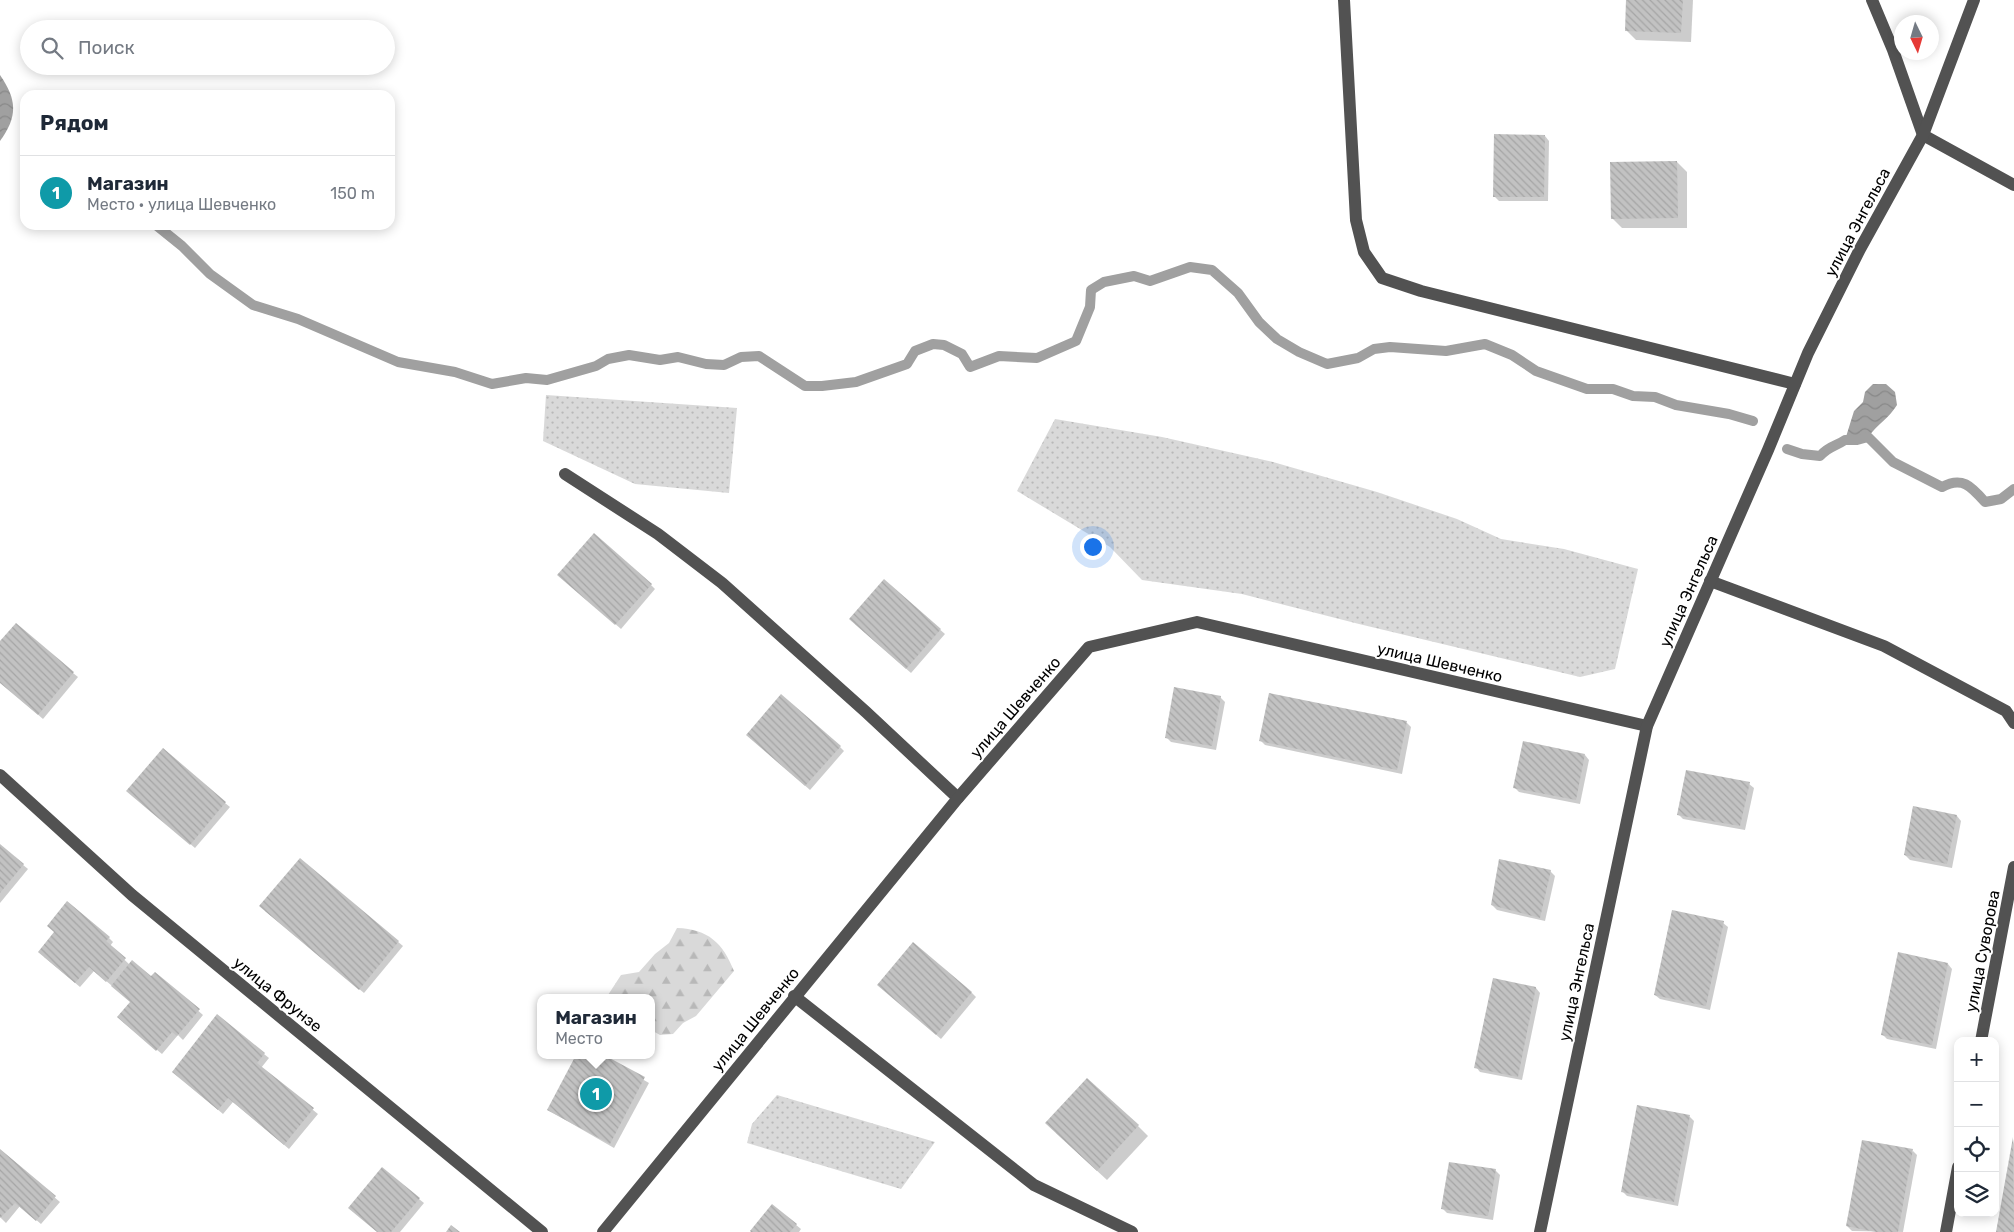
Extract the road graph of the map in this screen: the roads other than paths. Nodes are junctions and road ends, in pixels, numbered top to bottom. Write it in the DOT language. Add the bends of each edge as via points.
graph roads {
  1 [pos="1344,0"];
  2 [pos="1872,0"];
  3 [pos="1974,0"];
  4 [pos="1923,135"];
  5 [pos="2014,185"];
  6 [pos="1795,384"];
  7 [pos="565,474"];
  8 [pos="1710,582"];
  9 [pos="2014,723"];
  10 [pos="1647,726"];
  11 [pos="0,775"];
  12 [pos="958,798"];
  13 [pos="2014,867"];
  14 [pos="794,996"];
  15 [pos="1983,1037"];
  16 [pos="1957,1172"];
  17 [pos="542,1232"];
  18 [pos="603,1232"];
  19 [pos="1132,1232"];
  20 [pos="1540,1232"];
  21 [pos="1946,1232"];
  1 -- 6 [label="street" via="1356,220 1364,252 1382,278"];
  2 -- 4 [label="street"];
  3 -- 4 [label="street, улица Энгельса"];
  4 -- 5 [label="street"];
  4 -- 6 [label="street, улица Энгельса" via="1860,249"];
  6 -- 8 [label="street, улица Энгельса"];
  7 -- 12 [label="street" via="658,534 722,583"];
  8 -- 9 [label="street" via="1884,646 2006,711"];
  8 -- 10 [label="street, улица Энгельса"];
  10 -- 12 [label="street, улица Шевченко" via="1197,622 1089,647"];
  10 -- 20 [label="street, улица Энгельса"];
  11 -- 17 [label="street, улица Фрунзе" via="132,895"];
  12 -- 14 [label="street, улица Шевченко"];
  13 -- 15 [label="street, улица Суворова"];
  14 -- 18 [label="street, улица Шевченко"];
  14 -- 19 [label="street" via="1034,1185"];
  16 -- 21 [label="street"];
}
